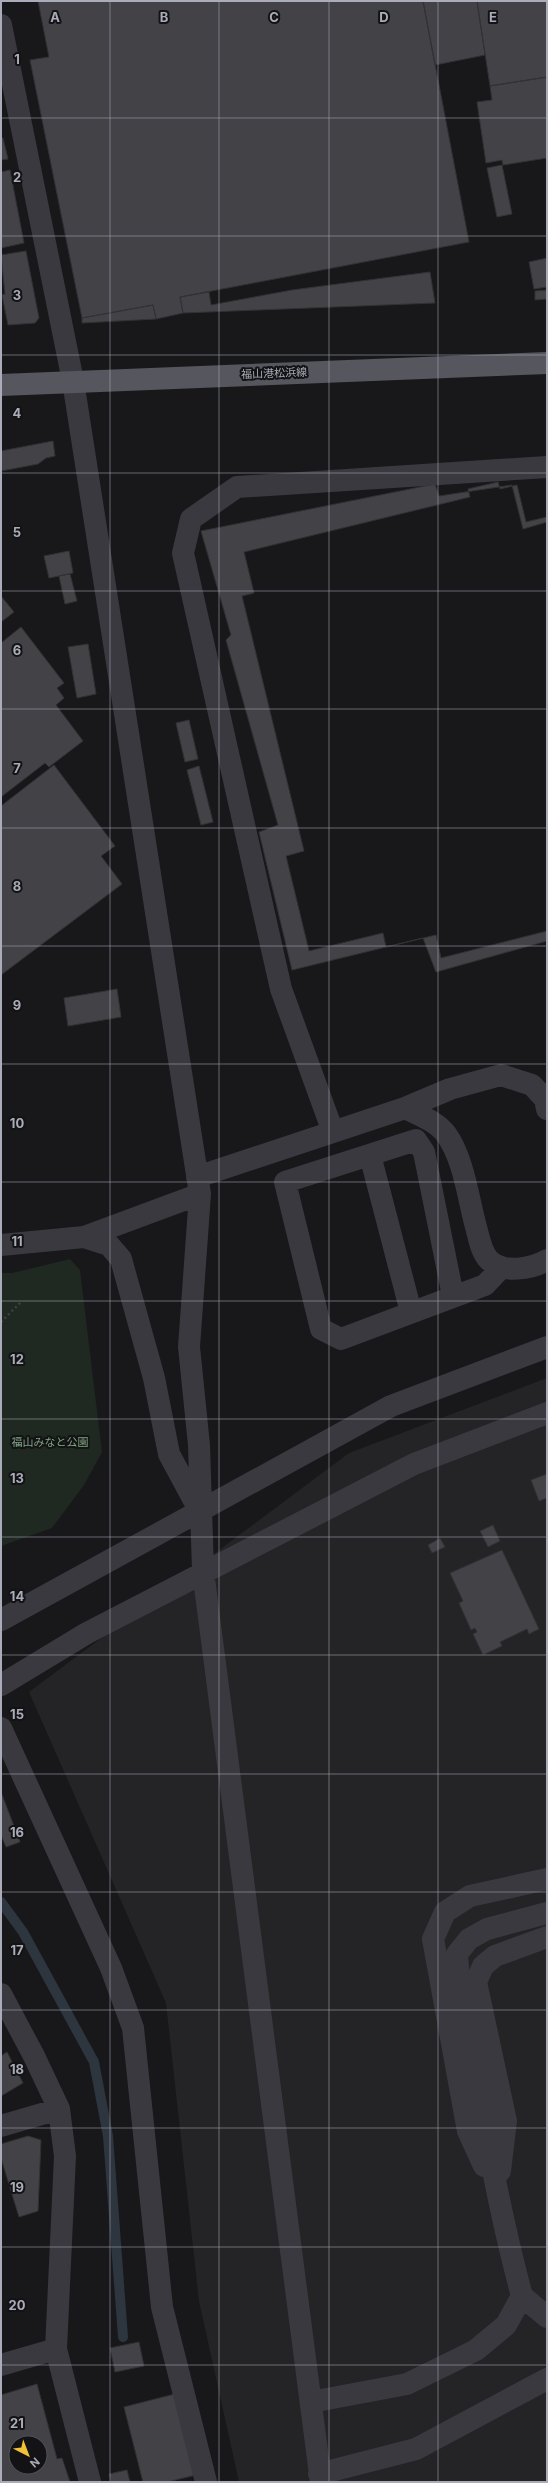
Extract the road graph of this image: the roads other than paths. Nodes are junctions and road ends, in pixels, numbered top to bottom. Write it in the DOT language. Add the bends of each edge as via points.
graph roads {
  1 [pos="1,25"];
  2 [pos="547,363"];
  3 [pos="73,381"];
  4 [pos="1,385"];
  5 [pos="547,467"];
  6 [pos="405,1108"];
  7 [pos="547,1109"];
  8 [pos="333,1132"];
  9 [pos="370,1155"];
  10 [pos="199,1185"];
  11 [pos="84,1237"];
  12 [pos="1,1244"];
  13 [pos="547,1260"];
  14 [pos="502,1267"];
  15 [pos="453,1296"];
  16 [pos="411,1312"];
  17 [pos="547,1347"];
  18 [pos="547,1413"];
  19 [pos="200,1511"];
  20 [pos="203,1571"];
  21 [pos="1,1620"];
  22 [pos="1,1685"];
  23 [pos="1,1728"];
  24 [pos="547,1879"];
  25 [pos="547,1913"];
  26 [pos="547,1937"];
  27 [pos="1,1994"];
  28 [pos="59,2109"];
  29 [pos="1,2126"];
  30 [pos="498,2194"];
  31 [pos="522,2296"];
  32 [pos="547,2317"];
  33 [pos="56,2349"];
  34 [pos="1,2365"];
  35 [pos="547,2379"];
  36 [pos="311,2402"];
  37 [pos="320,2478"];
  38 [pos="90,2482"];
  39 [pos="206,2482"];
  1 -- 3 [label="street"];
  2 -- 3 [label="main road, 福山港松浜線"];
  3 -- 4 [label="main road, 福山港松浜線"];
  3 -- 10 [label="street"];
  5 -- 8 [label="street" via="237,487 191,519 183,553 281,989"];
  6 -- 7 [label="street" via="450,1089 501,1075 532,1085 545,1099"];
  6 -- 8 [label="street"];
  6 -- 14 [label="street" via="428,1119 445,1134 457,1157 481,1247 489,1261"];
  8 -- 10 [label="street"];
  9 -- 15 [label="street" via="416,1140 424,1152"];
  9 -- 16 [label="street"];
  9 -- 16 [label="street" via="285,1182 321,1329 341,1339"];
  10 -- 11 [label="street"];
  10 -- 19 [label="street" via="189,1347 199,1445"];
  11 -- 12 [label="street"];
  11 -- 19 [label="street" via="108,1245 121,1258 154,1378 169,1454"];
  13 -- 14 [label="street" via="517,1269"];
  14 -- 15 [label="street" via="485,1285"];
  15 -- 16 [label="street"];
  17 -- 19 [label="street" via="391,1406"];
  18 -- 20 [label="street" via="414,1464"];
  19 -- 20 [label="street"];
  19 -- 21 [label="street"];
  20 -- 22 [label="street" via="87,1633"];
  20 -- 36 [label="street"];
  23 -- 39 [label="street" via="111,1968 133,2028 162,2307"];
  24 -- 30 [label="street" via="470,1896 445,1912 433,1939 468,2132"];
  25 -- 30 [label="street" via="487,1929 469,1939 457,1954 459,1982"];
  26 -- 30 [label="street" via="495,1956 483,1966 476,1982 506,2121"];
  27 -- 28 [label="street"];
  28 -- 29 [label="street"];
  28 -- 33 [label="street" via="65,2156"];
  30 -- 31 [label="street" via="507,2243"];
  31 -- 32 [label="street"];
  31 -- 36 [label="street" via="506,2325 476,2350 407,2384"];
  33 -- 34 [label="street"];
  33 -- 38 [label="street"];
  35 -- 37 [label="street" via="416,2449"];
  36 -- 37 [label="street"];
}
